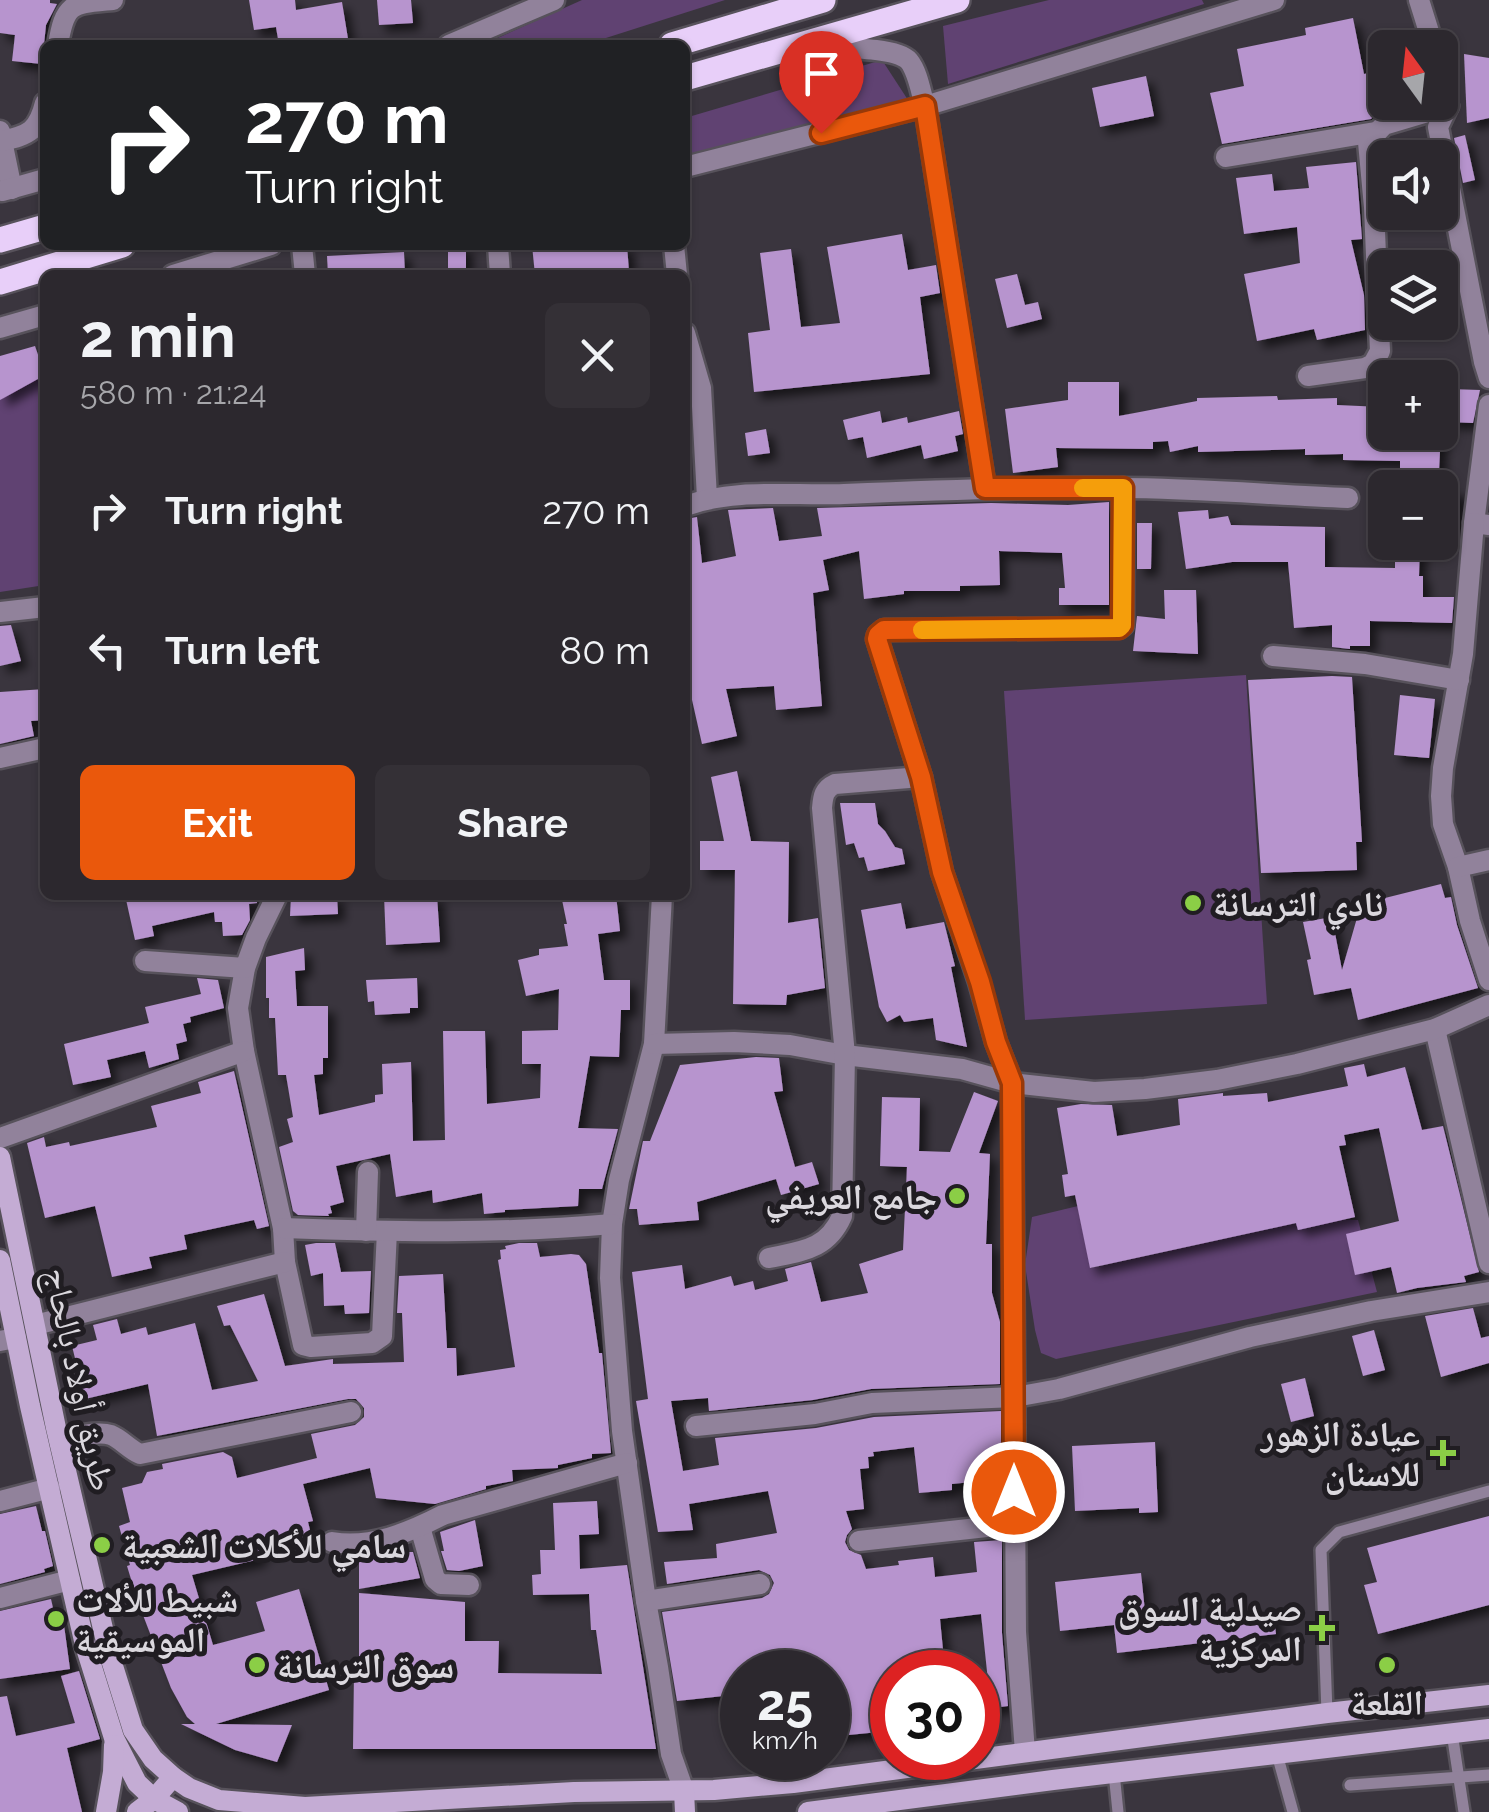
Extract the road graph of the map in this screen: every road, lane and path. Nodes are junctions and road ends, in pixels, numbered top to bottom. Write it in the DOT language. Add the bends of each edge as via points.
graph roads {
  1 [pos="113,0"];
  2 [pos="554,0"];
  3 [pos="822,0"];
  4 [pos="958,0"];
  5 [pos="1274,0"];
  6 [pos="1419,0"];
  7 [pos="519,8"];
  8 [pos="1214,8"];
  9 [pos="1428,30"];
  10 [pos="59,40"];
  11 [pos="458,40"];
  12 [pos="689,40"];
  13 [pos="796,46"];
  14 [pos="690,77"];
  15 [pos="925,106"];
  16 [pos="1401,120"];
  17 [pos="1441,120"];
  18 [pos="40,121"];
  19 [pos="1376,132"];
  20 [pos="1,136"];
  21 [pos="1226,157"];
  22 [pos="690,166"];
  23 [pos="40,180"];
  24 [pos="6,190"];
  25 [pos="40,228"];
  26 [pos="0,240"];
  27 [pos="106,250"];
  28 [pos="255,250"];
  29 [pos="189,270"];
  30 [pos="0,282"];
  31 [pos="40,316"];
  32 [pos="0,328"];
  33 [pos="690,350"];
  34 [pos="1308,376"];
  35 [pos="1489,378"];
  36 [pos="1489,405"];
  37 [pos="985,488"];
  38 [pos="1123,488"];
  39 [pos="708,498"];
  40 [pos="1348,498"];
  41 [pos="690,504"];
  42 [pos="1482,524"];
  43 [pos="40,608"];
  44 [pos="0,612"];
  45 [pos="1272,656"];
  46 [pos="1459,680"];
  47 [pos="40,749"];
  48 [pos="0,758"];
  49 [pos="921,777"];
  50 [pos="1489,860"];
  51 [pos="1458,867"];
  52 [pos="275,900"];
  53 [pos="662,900"];
  54 [pos="145,961"];
  55 [pos="245,968"];
  56 [pos="1489,980"];
  57 [pos="1489,1005"];
  58 [pos="1434,1029"];
  59 [pos="654,1044"];
  60 [pos="244,1051"];
  61 [pos="845,1055"];
  62 [pos="1012,1083"];
  63 [pos="0,1138"];
  64 [pos="0,1157"];
  65 [pos="368,1172"];
  66 [pos="1480,1184"];
  67 [pos="612,1224"];
  68 [pos="283,1228"];
  69 [pos="377,1231"];
  70 [pos="769,1258"];
  71 [pos="285,1262"];
  72 [pos="1489,1263"];
  73 [pos="1,1272"];
  74 [pos="1489,1292"];
  75 [pos="35,1326"];
  76 [pos="8,1340"];
  77 [pos="1015,1397"];
  78 [pos="351,1412"];
  79 [pos="696,1426"];
  80 [pos="59,1440"];
  81 [pos="627,1463"];
  82 [pos="50,1488"];
  83 [pos="1489,1491"];
  84 [pos="0,1501"];
  85 [pos="1014,1524"];
  86 [pos="420,1527"];
  87 [pos="859,1541"];
  88 [pos="332,1542"];
  89 [pos="70,1580"];
  90 [pos="760,1584"];
  91 [pos="469,1585"];
  92 [pos="0,1598"];
  93 [pos="646,1601"];
  94 [pos="88,1613"];
  95 [pos="1489,1694"];
  96 [pos="1326,1713"];
  97 [pos="1489,1729"];
  98 [pos="1452,1733"];
  99 [pos="114,1738"];
  100 [pos="1024,1752"];
  101 [pos="1277,1754"];
  102 [pos="1114,1773"];
  103 [pos="1489,1775"];
  104 [pos="1458,1778"];
  105 [pos="181,1782"];
  106 [pos="1350,1785"];
  107 [pos="714,1790"];
  108 [pos="684,1801"];
  109 [pos="162,1809"];
  110 [pos="816,1811"];
  111 [pos="106,1812"];
  112 [pos="714,1812"];
  113 [pos="1118,1812"];
  114 [pos="1293,1812"];
  115 [pos="1464,1812"];
  1 -- 10 [label="street" via="66,12"];
  2 -- 7 [label="street"];
  3 -- 12 [label="main road"];
  4 -- 13 [label="main road"];
  5 -- 8 [label="street"];
  6 -- 9 [label="street"];
  7 -- 11 [label="street"];
  8 -- 15 [label="street"];
  13 -- 14 [label="main road"];
  13 -- 15 [label="street" via="901,55 913,67"];
  15 -- 22 [label="street"];
  15 -- 37 [label="street"];
  16 -- 19 [label="street"];
  17 -- 35 [label="street"];
  18 -- 20 [label="street" via="18,137"];
  19 -- 21 [label="street"];
  19 -- 34 [label="street" via="1368,142 1380,351 1366,368"];
  20 -- 24 [label="street"];
  23 -- 24 [label="street"];
  25 -- 26 [label="main road"];
  27 -- 30 [label="main road"];
  28 -- 29 [label="street"];
  31 -- 32 [label="street"];
  33 -- 39 [label="street" via="701,388"];
  36 -- 42 [label="street"];
  37 -- 38 [label="street"];
  37 -- 39 [label="street"];
  38 -- 40 [label="street"];
  38 -- 49 [label="street" via="1119,628 878,635"];
  39 -- 41 [label="street"];
  42 -- 46 [label="street"];
  43 -- 44 [label="street"];
  45 -- 46 [label="street"];
  46 -- 51 [label="street" via="1441,796"];
  47 -- 48 [label="street"];
  49 -- 61 [label="street" via="836,784 824,794"];
  49 -- 62 [label="street" via="942,872"];
  50 -- 51 [label="street"];
  51 -- 56 [label="street"];
  52 -- 55 [label="street"];
  53 -- 59 [label="street"];
  54 -- 55 [label="street"];
  55 -- 60 [label="street" via="238,1008"];
  57 -- 58 [label="street"];
  58 -- 62 [label="street" via="1296,1064 1146,1090"];
  58 -- 66 [label="street"];
  59 -- 61 [label="street" via="790,1045"];
  59 -- 67 [label="street"];
  60 -- 63 [label="street"];
  60 -- 68 [label="street"];
  61 -- 62 [label="street"];
  61 -- 70 [label="street" via="842,1216 824,1243"];
  62 -- 77 [label="street"];
  64 -- 75 [label="main road, طريق أولاد بالحاج"];
  65 -- 69 [label="street"];
  66 -- 72 [label="street"];
  67 -- 69 [label="street"];
  67 -- 81 [label="street" via="610,1278"];
  68 -- 69 [label="street"];
  68 -- 71 [label="street"];
  69 -- 71 [label="street" via="383,1332 376,1342 303,1344"];
  71 -- 75 [label="street"];
  73 -- 76 [label="main road, طريق أولاد بالحاج"];
  74 -- 77 [label="street" via="1250,1337"];
  75 -- 80 [label="main road, طريق أولاد بالحاج"];
  76 -- 82 [label="main road, طريق أولاد بالحاج"];
  77 -- 79 [label="street" via="872,1402"];
  77 -- 85 [label="street"];
  78 -- 80 [label="street" via="140,1454 102,1433"];
  80 -- 94 [label="main road, طريق أولاد بالحاج"];
  81 -- 86 [label="street" via="443,1514"];
  81 -- 93 [label="street"];
  82 -- 84 [label="street"];
  82 -- 89 [label="main road, طريق أولاد بالحاج"];
  83 -- 96 [label="lane" via="1338,1532 1321,1550"];
  85 -- 87 [label="street"];
  85 -- 100 [label="street"];
  86 -- 88 [label="street" via="366,1544"];
  86 -- 91 [label="street" via="435,1578"];
  89 -- 92 [label="street"];
  89 -- 94 [label="main road, طريق أولاد بالحاج"];
  90 -- 93 [label="street"];
  93 -- 108 [label="street"];
  94 -- 99 [label="main road"];
  94 -- 105 [label="main road" via="133,1730 153,1760"];
  95 -- 96 [label="main road"];
  96 -- 100 [label="main road"];
  97 -- 98 [label="main road"];
  98 -- 101 [label="main road"];
  98 -- 104 [label="lane"];
  99 -- 109 [label="main road" via="137,1783"];
  99 -- 111 [label="main road"];
  100 -- 107 [label="main road"];
  101 -- 102 [label="main road"];
  101 -- 114 [label="lane"];
  102 -- 110 [label="main road"];
  102 -- 113 [label="lane"];
  103 -- 104 [label="lane"];
  104 -- 106 [label="lane"];
  104 -- 115 [label="lane"];
  105 -- 108 [label="main road" via="219,1800 306,1807 574,1792"];
  105 -- 109 [label="main road"];
  107 -- 108 [label="main road"];
  107 -- 112 [label="main road"];
}
